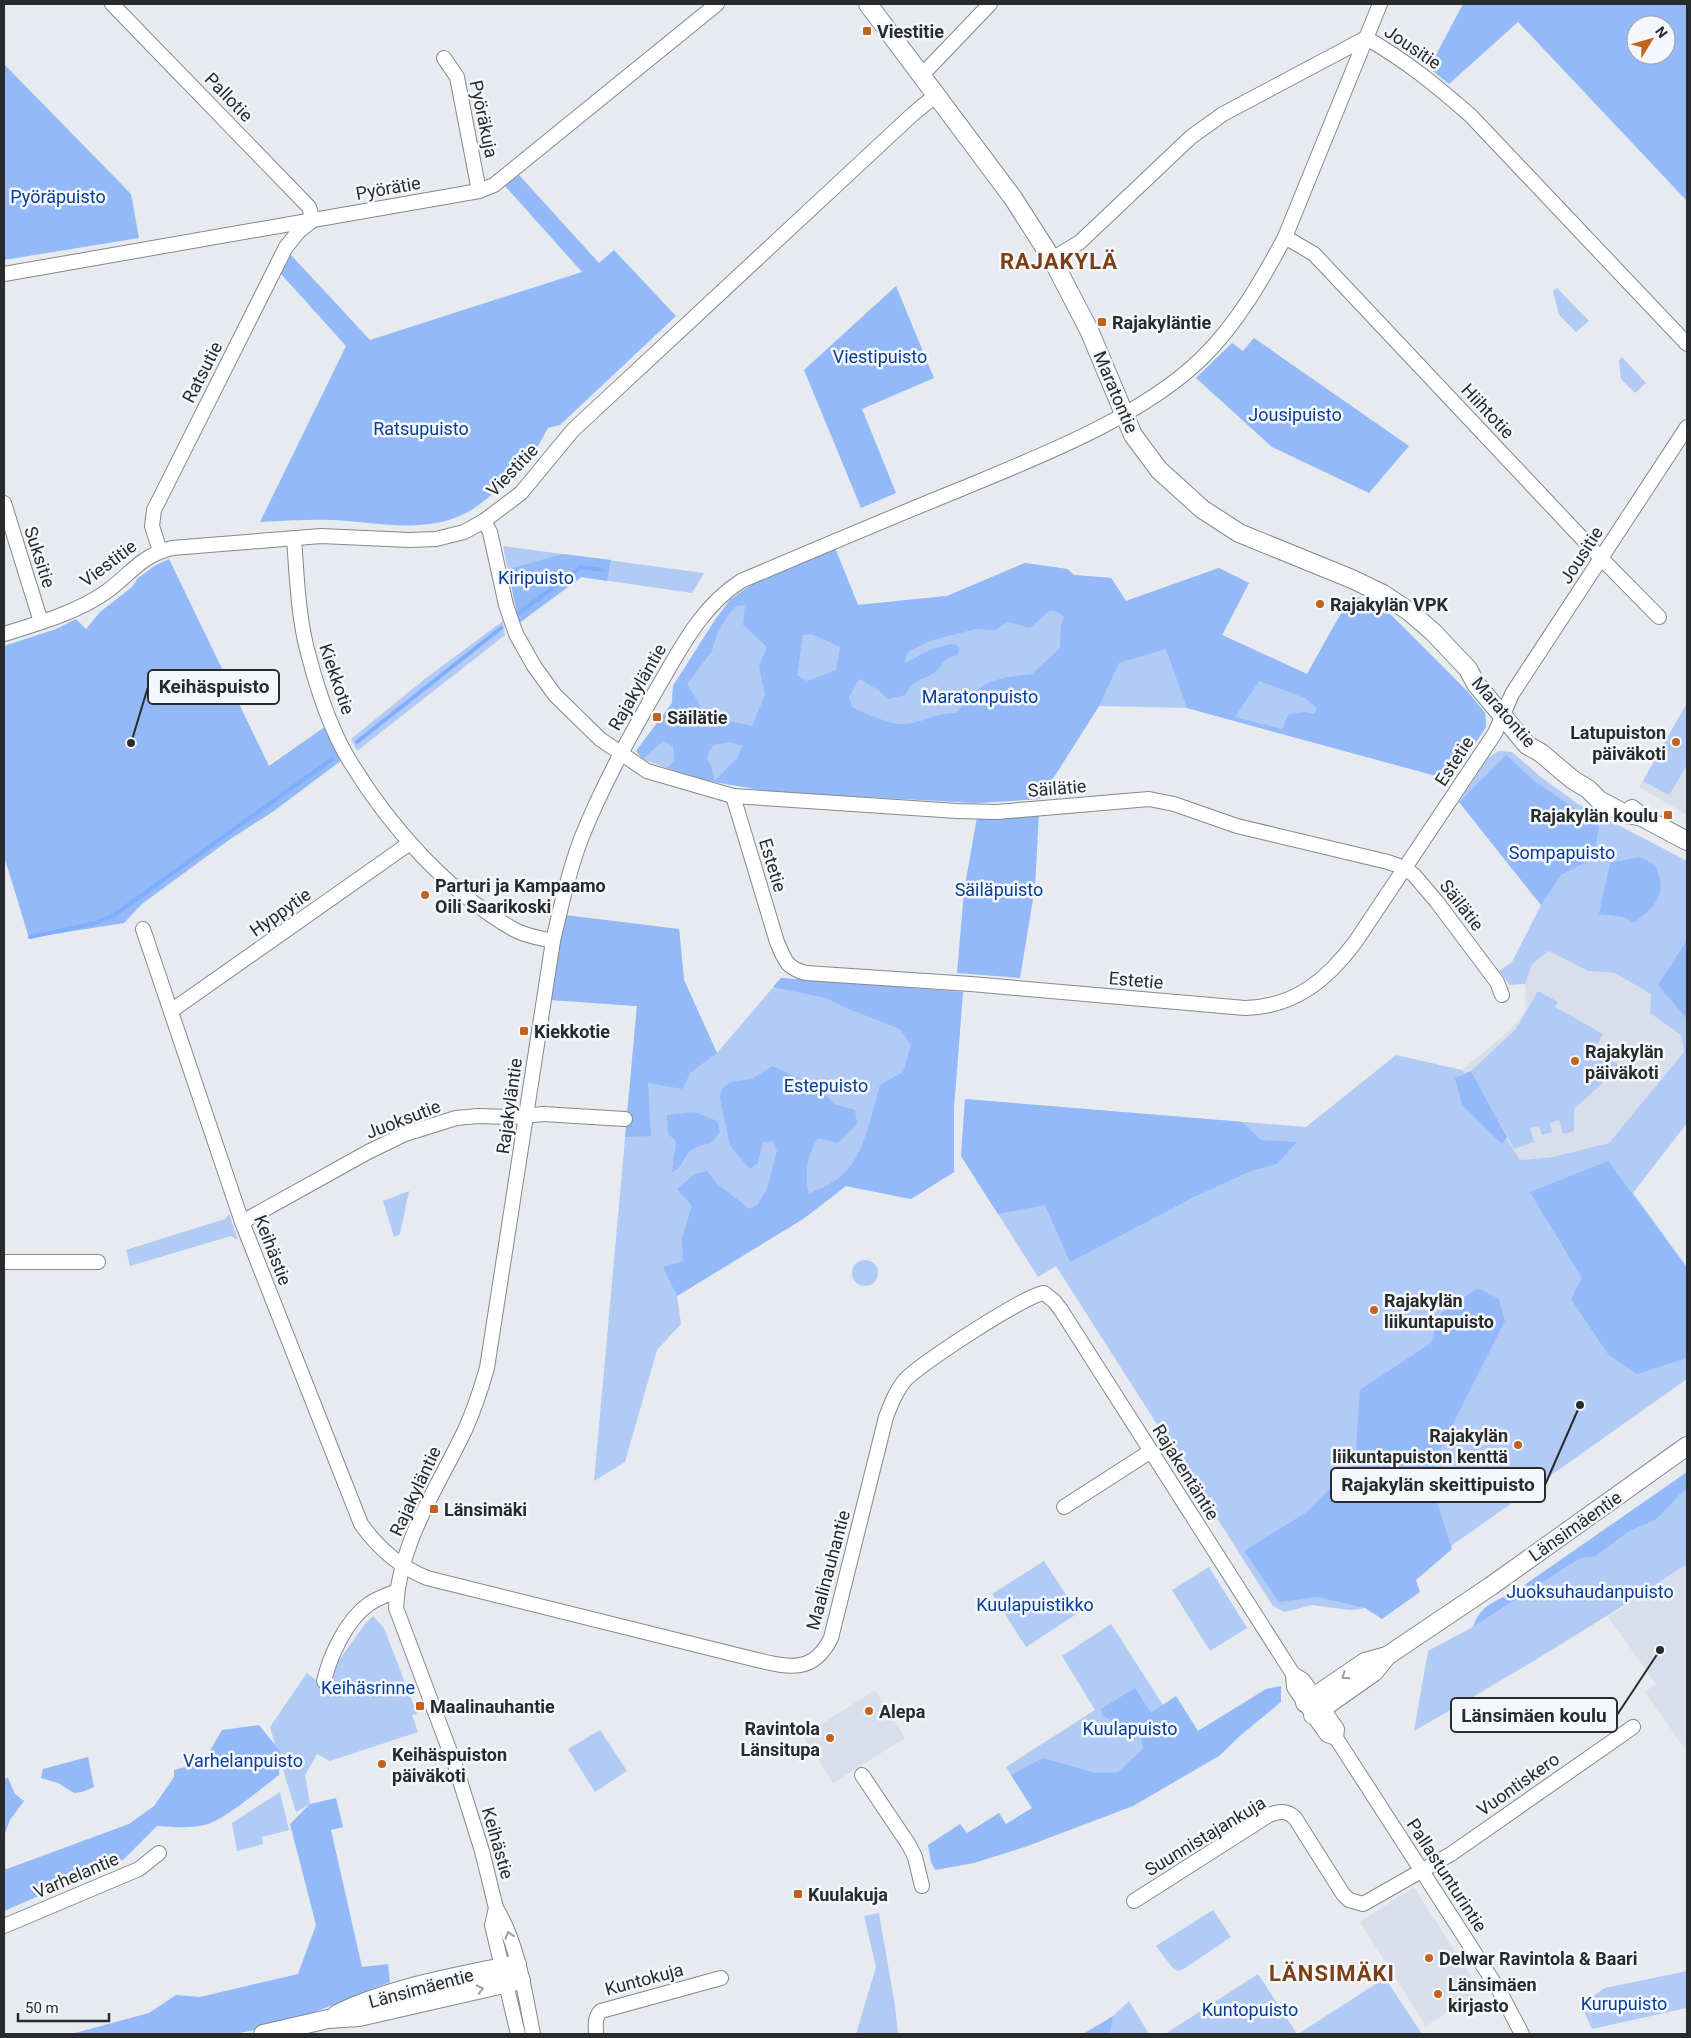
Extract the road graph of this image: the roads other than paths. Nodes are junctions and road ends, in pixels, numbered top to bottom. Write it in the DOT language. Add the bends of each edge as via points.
graph roads {
  1 [pos="112,4"];
  2 [pos="717,4"];
  3 [pos="868,4"];
  4 [pos="990,4"];
  5 [pos="1380,4"];
  6 [pos="1366,38"];
  7 [pos="444,58"];
  8 [pos="921,76"];
  9 [pos="936,96"];
  10 [pos="479,191"];
  11 [pos="313,220"];
  12 [pos="1284,237"];
  13 [pos="1052,259"];
  14 [pos="4,274"];
  15 [pos="1687,344"];
  16 [pos="1124,413"];
  17 [pos="1687,427"];
  18 [pos="4,503"];
  19 [pos="484,521"];
  20 [pos="294,538"];
  21 [pos="160,551"];
  22 [pos="1601,559"];
  23 [pos="1659,617"];
  24 [pos="41,622"];
  25 [pos="4,634"];
  26 [pos="1505,710"];
  27 [pos="621,752"];
  28 [pos="733,796"];
  29 [pos="1687,841"];
  30 [pos="410,843"];
  31 [pos="1405,868"];
  32 [pos="143,930"];
  33 [pos="553,941"];
  34 [pos="1502,995"];
  35 [pos="171,1011"];
  36 [pos="526,1116"];
  37 [pos="625,1119"];
  38 [pos="242,1222"];
  39 [pos="4,1262"];
  40 [pos="98,1262"];
  41 [pos="1044,1293"];
  42 [pos="1687,1446"];
  43 [pos="1151,1451"];
  44 [pos="1064,1507"];
  45 [pos="403,1566"];
  46 [pos="397,1591"];
  47 [pos="324,1681"];
  48 [pos="1314,1706"];
  49 [pos="1633,1727"];
  50 [pos="862,1775"];
  51 [pos="159,1853"];
  52 [pos="1423,1871"];
  53 [pos="922,1886"];
  54 [pos="1134,1901"];
  55 [pos="4,1926"];
  56 [pos="511,1974"];
  57 [pos="721,1978"];
  58 [pos="1521,2030"];
  59 [pos="264,2034"];
  60 [pos="518,2034"];
  61 [pos="533,2034"];
  62 [pos="596,2034"];
  1 -- 11 [label="street, Pallotie" via="309,207"];
  2 -- 10 [label="street, Pyörätie" via="494,185"];
  3 -- 8 [label="main road, Maratontie"];
  4 -- 8 [label="street"];
  5 -- 6 [label="street, Rajakyläntie"];
  6 -- 12 [label="street, Rajakyläntie"];
  6 -- 13 [label="street, Jousitie" via="1205,126 1080,242"];
  6 -- 15 [label="street, Jousitie" via="1397,55 1471,116"];
  7 -- 10 [label="street, Pyöräkuja" via="457,77"];
  8 -- 9 [label="main road, Maratontie"];
  9 -- 13 [label="main road, Maratontie" via="1014,198"];
  9 -- 19 [label="street, Viestitie" via="573,430 521,493"];
  10 -- 11 [label="street, Pyörätie"];
  11 -- 14 [label="street, Pyörätie"];
  11 -- 21 [label="street, Ratsutie" via="286,248 154,510 152,526"];
  12 -- 16 [label="street, Rajakyläntie" via="1244,308 1220,340 1181,377"];
  12 -- 22 [label="street, Hiihtotie" via="1314,254"];
  13 -- 16 [label="main road, Maratontie" via="1089,330"];
  16 -- 26 [label="main road, Maratontie" via="1138,444 1159,470 1202,509 1242,534 1383,594 1433,632 1468,669 1484,677"];
  16 -- 27 [label="street, Rajakyläntie" via="1018,465 741,581 729,589 698,620"];
  17 -- 22 [label="street, Jousitie"];
  18 -- 24 [label="street, Suksitie"];
  19 -- 20 [label="street, Viestitie" via="464,532 436,539"];
  19 -- 27 [label="street, Säilätie" via="490,532 506,605 516,634 534,666 555,695 577,717 600,739"];
  20 -- 21 [label="street, Viestitie" via="184,546"];
  20 -- 30 [label="street, Kiekkotie" via="300,619 323,703 350,762"];
  21 -- 24 [label="street, Viestitie" via="145,558 92,601"];
  22 -- 23 [label="street, Hiihtotie"];
  22 -- 26 [label="street, Jousitie" via="1512,694"];
  24 -- 25 [label="street, Viestitie"];
  26 -- 29 [label="main road, Maratontie" via="1536,737 1541,753 1599,800 1625,814 1640,816"];
  26 -- 31 [label="street, Estetie" via="1495,733"];
  27 -- 28 [label="street, Säilätie" via="647,771"];
  27 -- 33 [label="street, Rajakyläntie" via="581,839"];
  28 -- 31 [label="street, Säilätie" via="997,812 1149,800 1174,804 1237,826"];
  28 -- 31 [label="street, Estetie" via="777,942 785,960 794,970 806,973 1263,1008 1287,1000 1326,977 1340,964"];
  30 -- 33 [label="street, Kiekkotie" via="462,892 514,930"];
  30 -- 35 [label="street, Hyppytie"];
  31 -- 34 [label="street, Säilätie" via="1437,902 1497,982"];
  32 -- 35 [label="street, Keihästie"];
  33 -- 36 [label="street, Rajakyläntie"];
  35 -- 38 [label="street, Keihästie"];
  36 -- 37 [label="street, Juoksutie"];
  36 -- 38 [label="street, Juoksutie" via="456,1118 405,1134"];
  36 -- 45 [label="street, Rajakyläntie" via="487,1368 476,1404 410,1540"];
  38 -- 45 [label="street, Keihästie" via="361,1524 376,1544"];
  39 -- 40 [label="street"];
  41 -- 43 [label="street, Rajakentäntie" via="1061,1310"];
  41 -- 45 [label="street, Maalinauhantie" via="1020,1302 944,1351 912,1373 899,1388 886,1417 831,1638 819,1656 807,1664 790,1666 753,1659 427,1578"];
  42 -- 48 [label="main road, Länsimäentie" via="1387,1656 1365,1662"];
  43 -- 44 [label="street"];
  43 -- 48 [label="street, Rajakentäntie" via="1292,1674 1303,1680"];
  45 -- 46 [label="street, Rajakyläntie"];
  46 -- 47 [label="street" via="369,1604 355,1618 338,1644"];
  46 -- 56 [label="street, Keihästie" via="396,1608 400,1621 455,1764 496,1908 506,1922"];
  48 -- 52 [label="street, Pallastunturintie" via="1327,1735 1336,1738"];
  49 -- 52 [label="street, Vuontiskero"];
  50 -- 53 [label="street" via="909,1845"];
  51 -- 55 [label="street, Varhelantie" via="139,1868"];
  52 -- 54 [label="street, Suunnistajankuja" via="1368,1902 1355,1904 1343,1894 1295,1818 1291,1814 1277,1812"];
  52 -- 58 [label="street, Pallastunturintie"];
  56 -- 59 [label="main road, Länsimäentie" via="359,2017 328,2019"];
  56 -- 60 [label="street"];
  56 -- 61 [label="street"];
  57 -- 62 [label="street, Kuntokuja" via="601,2011 595,2021"];
}
